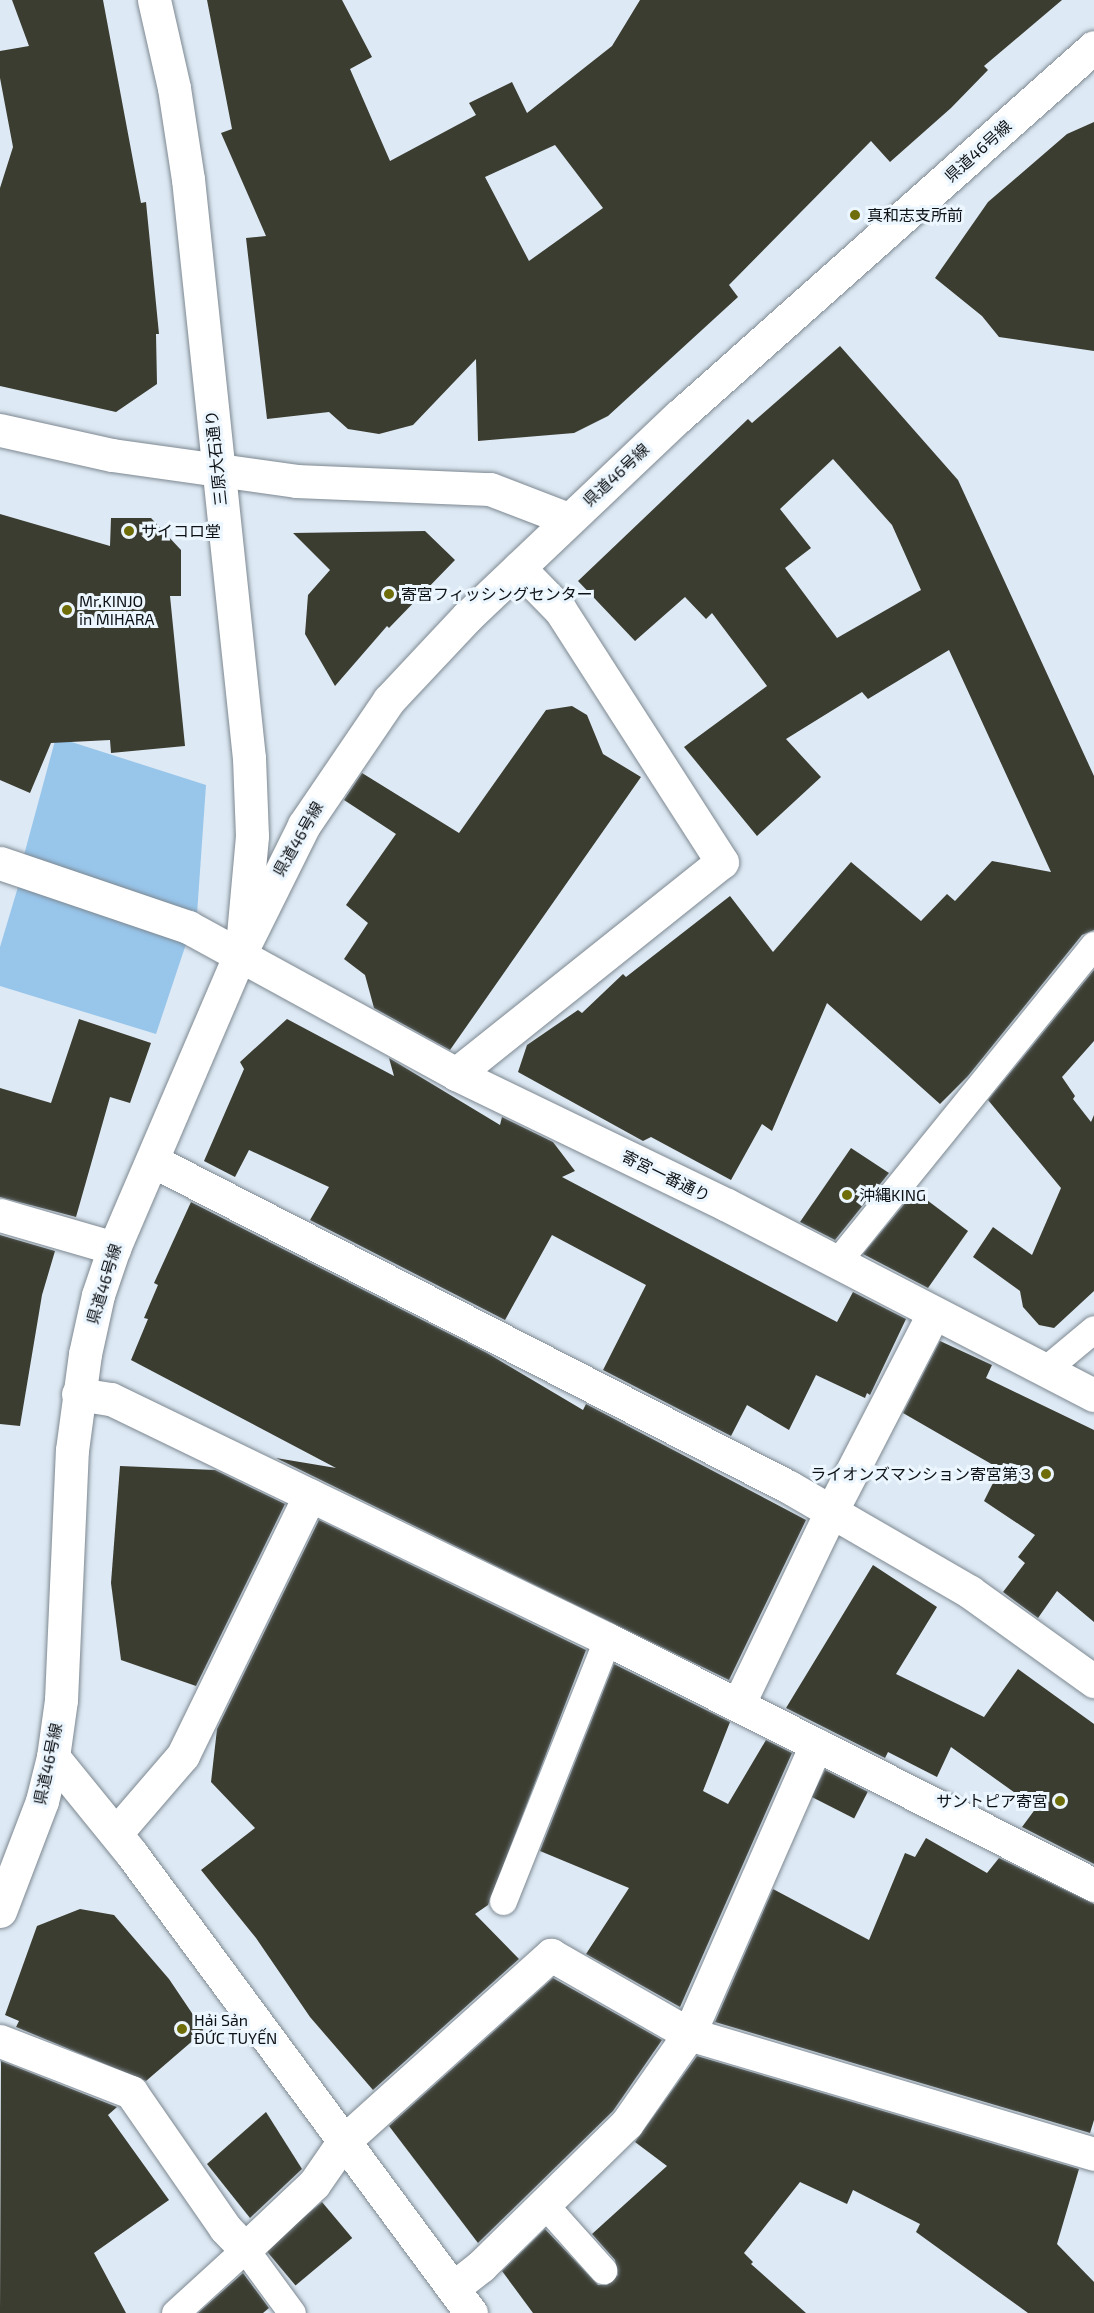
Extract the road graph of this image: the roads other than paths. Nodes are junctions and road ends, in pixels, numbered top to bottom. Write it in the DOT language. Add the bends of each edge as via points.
graph roads {
  1 [pos="154,0"];
  2 [pos="1094,47"];
  3 [pos="0,430"];
  4 [pos="216,470"];
  5 [pos="568,519"];
  6 [pos="519,568"];
  7 [pos="0,864"];
  8 [pos="1094,945"];
  9 [pos="240,954"];
  10 [pos="456,1074"];
  11 [pos="153,1161"];
  12 [pos="0,1215"];
  13 [pos="114,1248"];
  14 [pos="837,1262"];
  15 [pos="933,1314"];
  16 [pos="1094,1329"];
  17 [pos="1046,1369"];
  18 [pos="78,1394"];
  19 [pos="1094,1395"];
  20 [pos="310,1495"];
  21 [pos="831,1512"];
  22 [pos="607,1639"];
  23 [pos="1094,1681"];
  24 [pos="739,1703"];
  25 [pos="816,1745"];
  26 [pos="53,1757"];
  27 [pos="116,1833"];
  28 [pos="1094,1885"];
  29 [pos="503,1901"];
  30 [pos="0,1911"];
  31 [pos="689,2034"];
  32 [pos="0,2041"];
  33 [pos="343,2142"];
  34 [pos="1094,2154"];
  35 [pos="544,2204"];
  36 [pos="245,2249"];
  37 [pos="603,2270"];
  38 [pos="462,2300"];
  39 [pos="175,2313"];
  40 [pos="292,2313"];
  1 -- 4 [label="street, 三原大石通り" via="174,88 188,179"];
  2 -- 5 [label="street, 県道46号線"];
  3 -- 4 [label="street" via="112,455"];
  4 -- 5 [label="street" via="324,484 490,489"];
  4 -- 9 [label="street, 三原大石通り" via="251,797 250,880"];
  5 -- 6 [label="street, 県道46号線"];
  6 -- 9 [label="street, 県道46号線" via="389,700 304,825"];
  6 -- 10 [label="street" via="560,610 722,862"];
  7 -- 9 [label="street, 寄宮一番通り" via="188,927"];
  8 -- 14 [label="lane"];
  9 -- 10 [label="street, 寄宮一番通り"];
  9 -- 11 [label="street, 県道46号線"];
  10 -- 14 [label="street, 寄宮一番通り"];
  11 -- 13 [label="street, 県道46号線"];
  11 -- 21 [label="street" via="778,1481"];
  12 -- 13 [label="street"];
  13 -- 18 [label="street, 県道46号線" via="98,1294"];
  14 -- 15 [label="street, 寄宮一番通り"];
  15 -- 17 [label="street, 寄宮一番通り"];
  15 -- 21 [label="street"];
  16 -- 17 [label="lane"];
  17 -- 19 [label="street, 寄宮一番通り"];
  18 -- 20 [label="street" via="111,1399"];
  18 -- 26 [label="street, 県道46号線" via="68,1514 61,1700"];
  20 -- 22 [label="street"];
  20 -- 27 [label="street" via="183,1755"];
  21 -- 23 [label="street" via="970,1592"];
  21 -- 24 [label="street"];
  22 -- 24 [label="street"];
  22 -- 29 [label="lane"];
  24 -- 25 [label="street"];
  25 -- 28 [label="street"];
  25 -- 31 [label="street"];
  26 -- 27 [label="street"];
  26 -- 30 [label="street, 県道46号線" via="42,1801"];
  27 -- 33 [label="street"];
  31 -- 33 [label="street" via="551,1954"];
  31 -- 34 [label="street"];
  31 -- 35 [label="street" via="627,2123"];
  32 -- 36 [label="street" via="131,2092 225,2228"];
  33 -- 36 [label="street" via="314,2184"];
  33 -- 38 [label="street"];
  35 -- 37 [label="lane"];
  35 -- 38 [label="street" via="481,2266"];
  36 -- 39 [label="lane"];
  36 -- 40 [label="lane"];
}
